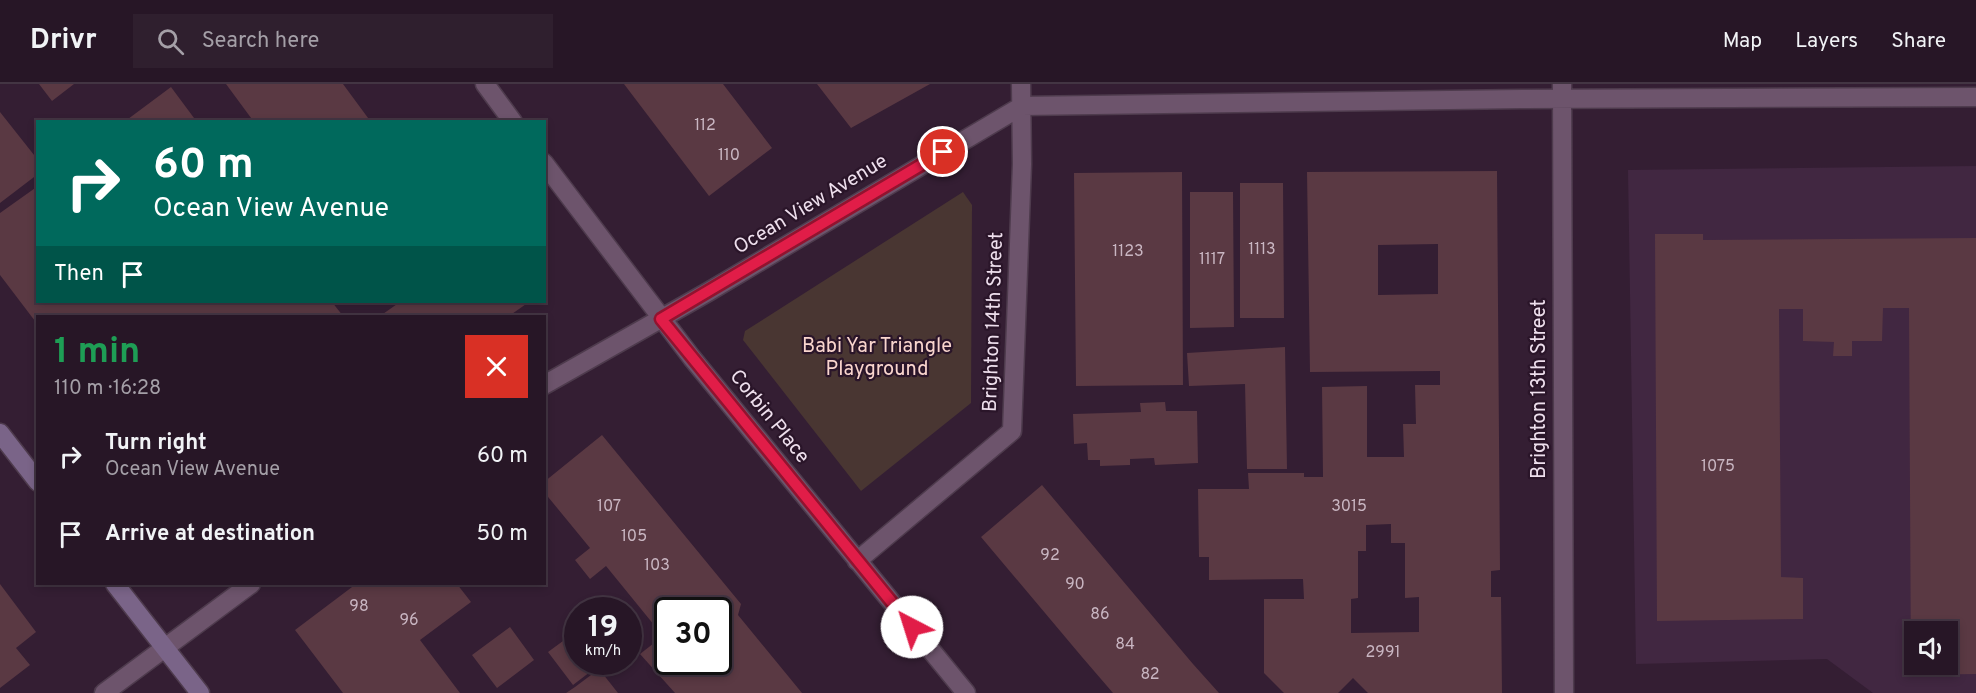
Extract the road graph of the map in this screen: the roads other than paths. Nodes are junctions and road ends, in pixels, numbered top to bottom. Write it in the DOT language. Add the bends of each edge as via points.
graph roads {
  1 [pos="485,84"];
  2 [pos="1022,84"];
  3 [pos="1562,91"];
  4 [pos="1976,97"];
  5 [pos="1022,106"];
  6 [pos="512,120"];
  7 [pos="546,166"];
  8 [pos="661,319"];
  9 [pos="546,384"];
  10 [pos="0,433"];
  11 [pos="36,479"];
  12 [pos="857,561"];
  13 [pos="116,585"];
  14 [pos="250,585"];
  15 [pos="164,647"];
  16 [pos="104,693"];
  17 [pos="200,693"];
  18 [pos="966,693"];
  19 [pos="1564,693"];
  1 -- 6 [label="street"];
  2 -- 5 [label="street, Brighton 14th Street"];
  3 -- 4 [label="street, Ocean View Avenue"];
  3 -- 5 [label="street, Ocean View Avenue"];
  3 -- 19 [label="street, Brighton 13th Street"];
  5 -- 8 [label="street, Ocean View Avenue"];
  5 -- 12 [label="street, Brighton 14th Street" via="1012,430"];
  7 -- 8 [label="street, Corbin Place"];
  8 -- 9 [label="street, Ocean View Avenue"];
  8 -- 12 [label="street, Corbin Place"];
  10 -- 11 [label="main road"];
  12 -- 18 [label="street, Corbin Place"];
  13 -- 15 [label="main road"];
  14 -- 15 [label="street"];
  15 -- 16 [label="street"];
  15 -- 17 [label="main road"];
}
